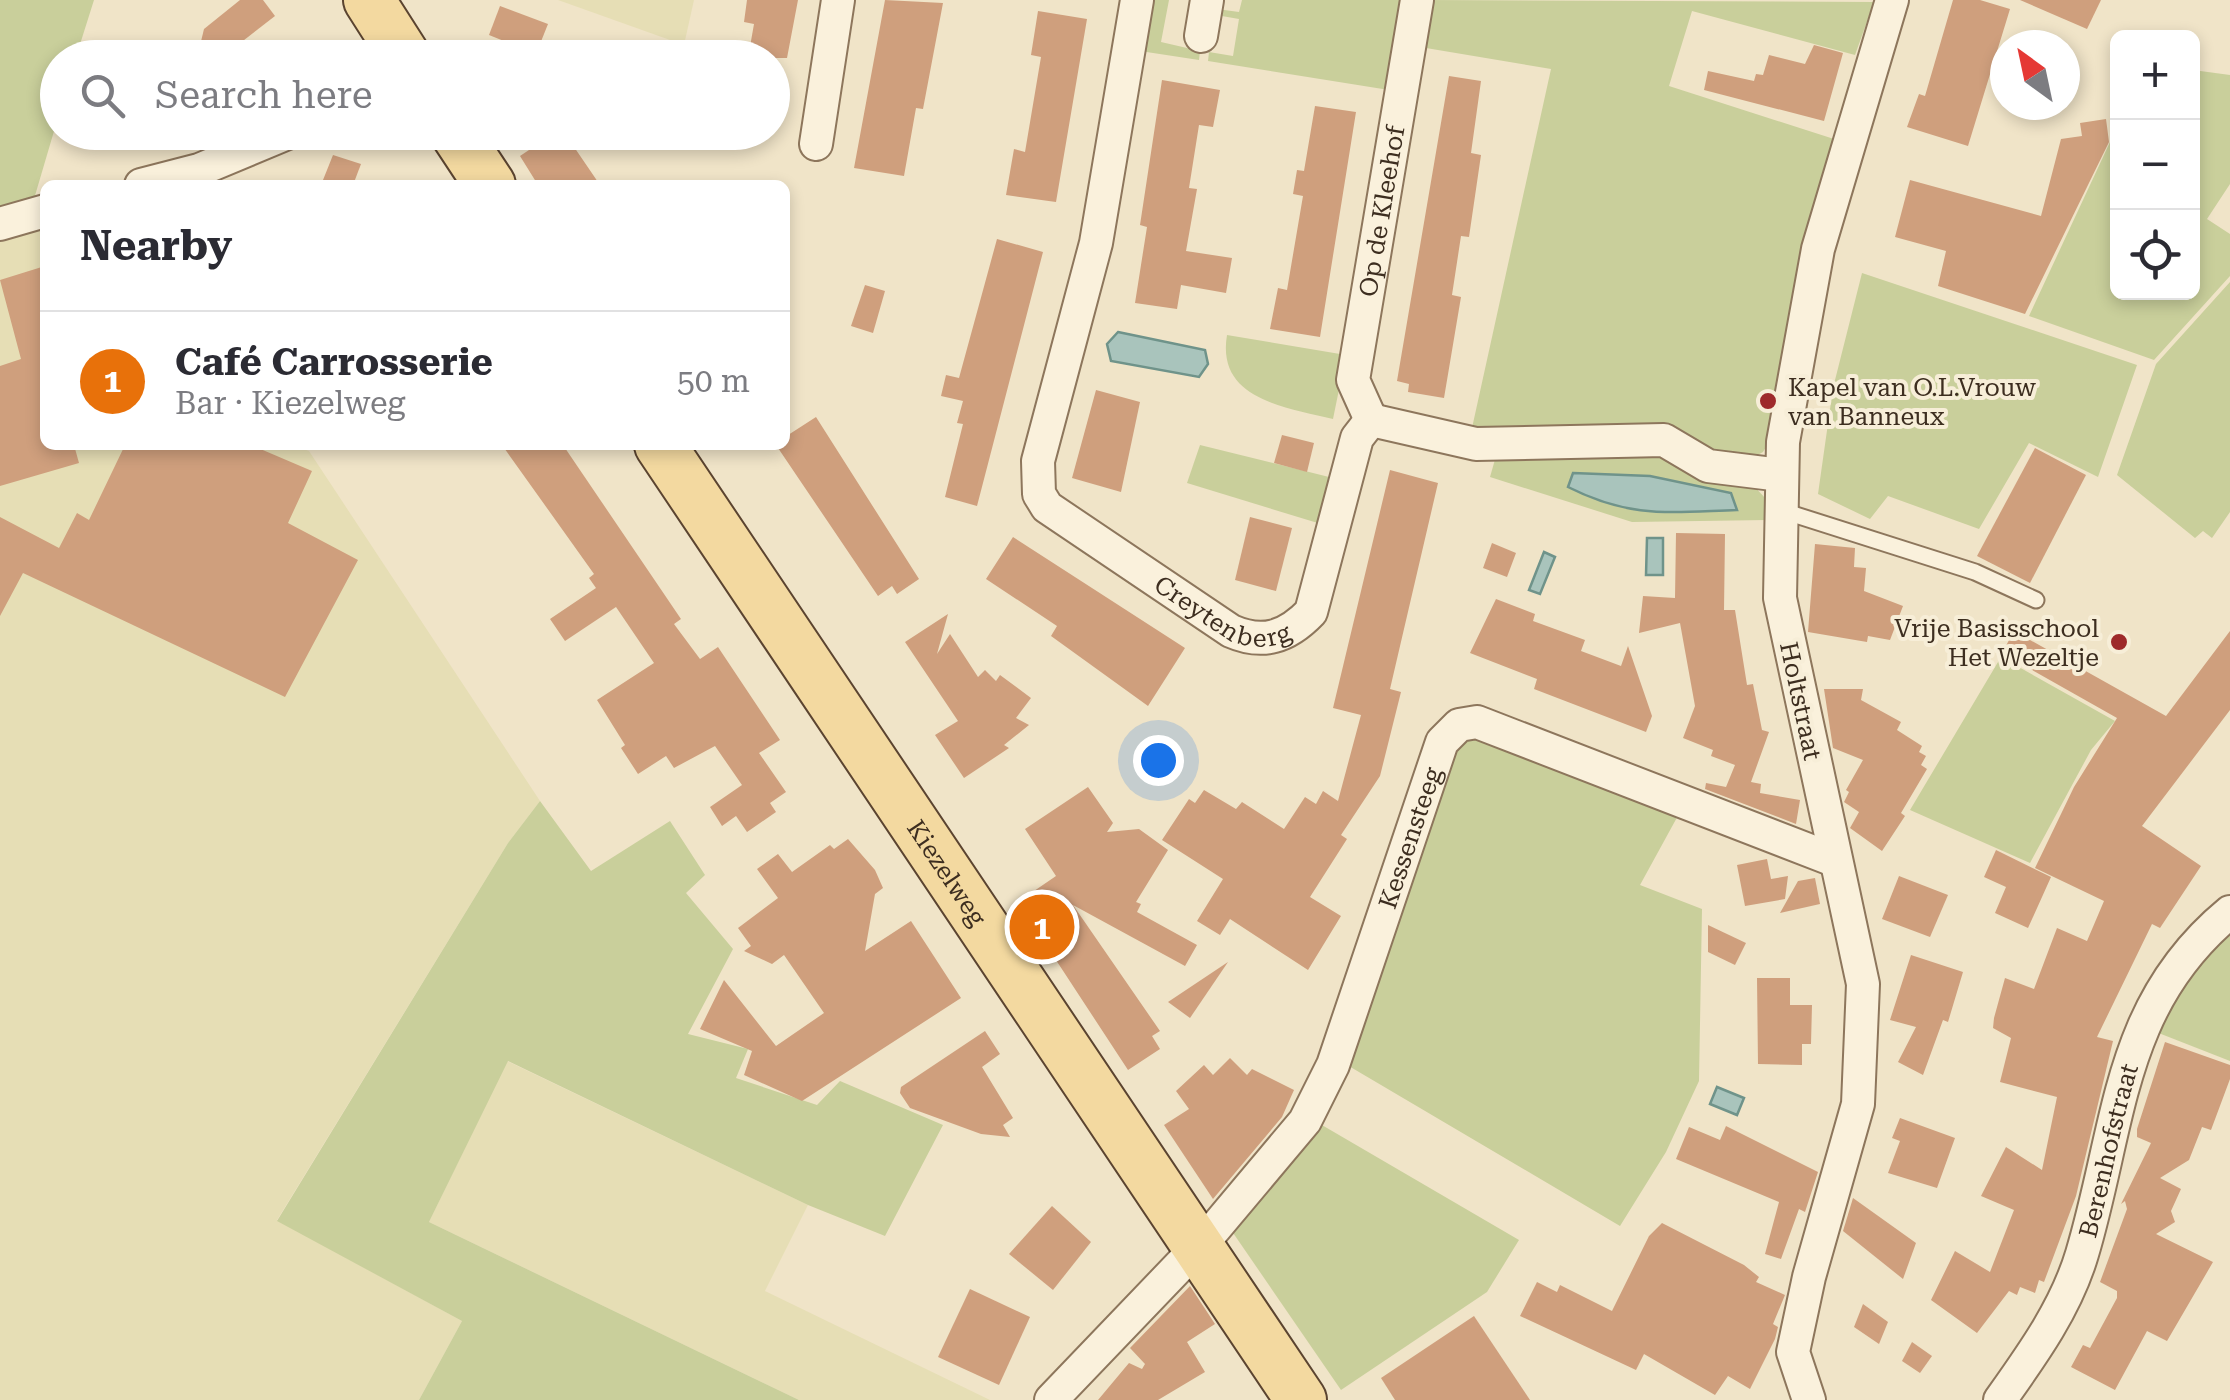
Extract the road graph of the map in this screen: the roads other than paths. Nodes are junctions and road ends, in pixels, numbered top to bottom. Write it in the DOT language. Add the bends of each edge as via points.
graph roads {
  1 [pos="368,0"];
  2 [pos="838,0"];
  3 [pos="1137,0"];
  4 [pos="1208,0"];
  5 [pos="1417,0"];
  6 [pos="1892,0"];
  7 [pos="1202,36"];
  8 [pos="394,40"];
  9 [pos="816,144"];
  10 [pos="247,150"];
  11 [pos="467,150"];
  12 [pos="160,180"];
  13 [pos="487,180"];
  14 [pos="40,212"];
  15 [pos="0,224"];
  16 [pos="1371,420"];
  17 [pos="663,450"];
  18 [pos="1781,474"];
  19 [pos="1780,510"];
  20 [pos="2036,600"];
  21 [pos="1834,860"];
  22 [pos="2230,912"];
  23 [pos="1198,1246"];
  24 [pos="1051,1400"];
  25 [pos="1300,1400"];
  26 [pos="1809,1400"];
  27 [pos="2000,1400"];
  1 -- 8 [label="main road"];
  2 -- 9 [label="street"];
  3 -- 16 [label="street, Creytenberg" via="1096,243 1038,461 1039,494 1047,507 1231,631 1267,639 1296,628 1311,612 1357,438"];
  4 -- 7 [label="street"];
  5 -- 16 [label="street, Op de Kleehof" via="1352,380"];
  6 -- 18 [label="street, Holtstraat" via="1818,250"];
  10 -- 12 [label="street"];
  11 -- 13 [label="main road"];
  14 -- 15 [label="street"];
  16 -- 18 [label="street" via="1476,444 1664,440 1708,466"];
  17 -- 23 [label="main road, Kiezelweg"];
  18 -- 19 [label="street, Holtstraat"];
  19 -- 20 [label="lane" via="1975,572"];
  19 -- 21 [label="street, Holtstraat" via="1780,598"];
  21 -- 23 [label="street, Kessensteeg" via="1478,722 1459,725 1442,742 1333,1065 1305,1122"];
  21 -- 26 [label="street, Holtstraat" via="1863,984 1858,1104 1794,1352"];
  22 -- 27 [label="street, Berenhofstraat" via="2192,944 2162,986 2134,1048 2081,1258 2045,1336"];
  23 -- 24 [label="street, Kessensteeg"];
  23 -- 25 [label="main road, Kiezelweg"];
}
